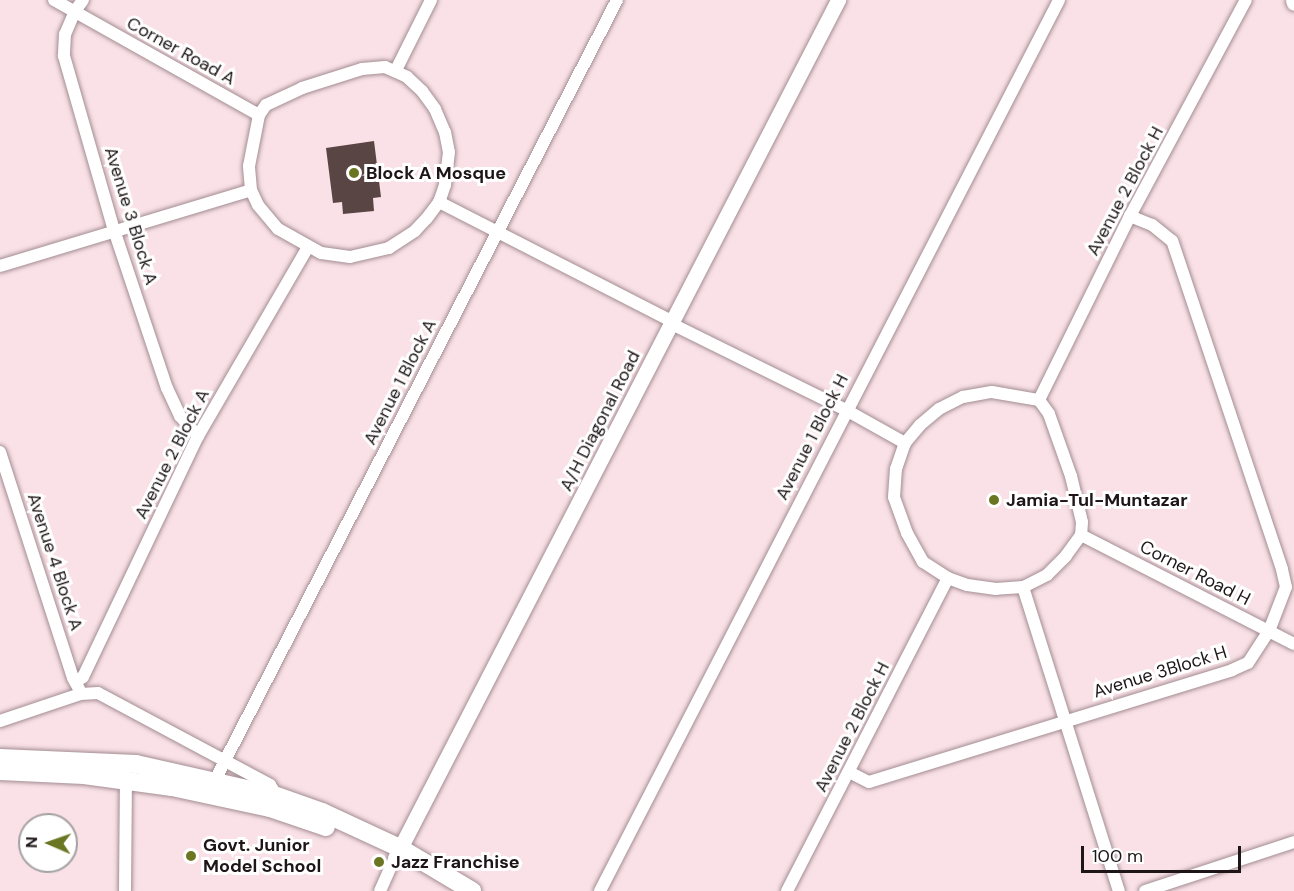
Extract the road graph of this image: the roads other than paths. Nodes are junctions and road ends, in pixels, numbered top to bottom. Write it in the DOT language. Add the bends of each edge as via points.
graph roads {
  1 [pos="54,0"];
  2 [pos="83,0"];
  3 [pos="431,0"];
  4 [pos="617,0"];
  5 [pos="838,0"];
  6 [pos="1059,0"];
  7 [pos="1246,0"];
  8 [pos="75,11"];
  9 [pos="396,70"];
  10 [pos="259,115"];
  11 [pos="251,190"];
  12 [pos="439,202"];
  13 [pos="1130,216"];
  14 [pos="114,230"];
  15 [pos="496,233"];
  16 [pos="308,247"];
  17 [pos="0,266"];
  18 [pos="673,323"];
  19 [pos="1039,400"];
  20 [pos="846,410"];
  21 [pos="198,436"];
  22 [pos="905,444"];
  23 [pos="0,452"];
  24 [pos="1081,535"];
  25 [pos="948,579"];
  26 [pos="1023,587"];
  27 [pos="1269,631"];
  28 [pos="1294,644"];
  29 [pos="79,688"];
  30 [pos="1068,720"];
  31 [pos="0,721"];
  32 [pos="0,758"];
  33 [pos="224,761"];
  34 [pos="0,771"];
  35 [pos="849,772"];
  36 [pos="126,780"];
  37 [pos="215,780"];
  38 [pos="272,801"];
  39 [pos="1294,842"];
  40 [pos="398,853"];
  41 [pos="125,891"];
  42 [pos="380,891"];
  43 [pos="450,891"];
  44 [pos="472,891"];
  45 [pos="600,891"];
  46 [pos="787,891"];
  47 [pos="1119,891"];
  48 [pos="1145,891"];
  1 -- 8 [label="street, Corner Road A"];
  2 -- 8 [label="street, Avenue 3 Block A"];
  3 -- 9 [label="street"];
  4 -- 15 [label="street, Avenue 1 Block A"];
  5 -- 18 [label="street, A/H Diagonal Road"];
  6 -- 20 [label="street, Avenue 1 Block H"];
  7 -- 13 [label="street, Avenue 2 Block H"];
  8 -- 10 [label="street, Corner Road A"];
  8 -- 14 [label="street, Avenue 3 Block A" via="65,34 64,56"];
  9 -- 10 [label="street" via="372,67 302,88 266,105"];
  9 -- 12 [label="street" via="422,90 445,132 449,152"];
  10 -- 11 [label="street" via="250,148"];
  11 -- 14 [label="street"];
  11 -- 16 [label="street" via="266,217"];
  12 -- 15 [label="street"];
  12 -- 16 [label="street" via="415,231 377,253 335,257"];
  13 -- 19 [label="street, Avenue 2 Block H"];
  13 -- 27 [label="street, Avenue 3Block H" via="1152,225 1172,241 1282,568 1286,587"];
  14 -- 17 [label="street"];
  14 -- 21 [label="street, Avenue 3 Block A" via="167,388 180,416"];
  15 -- 18 [label="street"];
  15 -- 33 [label="street, Avenue 1 Block A"];
  16 -- 21 [label="street, Avenue 2 Block A"];
  18 -- 20 [label="street"];
  18 -- 40 [label="street, A/H Diagonal Road"];
  19 -- 22 [label="street" via="992,392 963,397 939,409"];
  19 -- 24 [label="street" via="1071,476 1082,522"];
  20 -- 22 [label="street"];
  20 -- 45 [label="street, Avenue 1 Block H"];
  21 -- 29 [label="street, Avenue 2 Block A"];
  22 -- 25 [label="street" via="896,469 894,497 922,562"];
  23 -- 29 [label="street, Avenue 4 Block A"];
  24 -- 26 [label="street" via="1047,575"];
  24 -- 27 [label="street, Corner Road H"];
  25 -- 26 [label="street" via="996,589"];
  25 -- 35 [label="street, Avenue 2 Block H"];
  26 -- 30 [label="street"];
  27 -- 28 [label="street, Corner Road H"];
  27 -- 30 [label="street, Avenue 3Block H" via="1248,663"];
  29 -- 31 [label="street"];
  29 -- 33 [label="street" via="98,693"];
  30 -- 35 [label="street, Avenue 3Block H" via="869,782"];
  30 -- 47 [label="street"];
  32 -- 37 [label="main road" via="136,764"];
  33 -- 37 [label="street, Avenue 1 Block A"];
  33 -- 38 [label="street" via="270,785"];
  34 -- 36 [label="main road"];
  35 -- 46 [label="street, Avenue 2 Block H"];
  36 -- 38 [label="main road"];
  36 -- 41 [label="street"];
  37 -- 38 [label="main road"];
  38 -- 40 [label="main road" via="322,812"];
  39 -- 48 [label="street"];
  40 -- 42 [label="street"];
  40 -- 43 [label="main road"];
  40 -- 44 [label="main road"];
}
